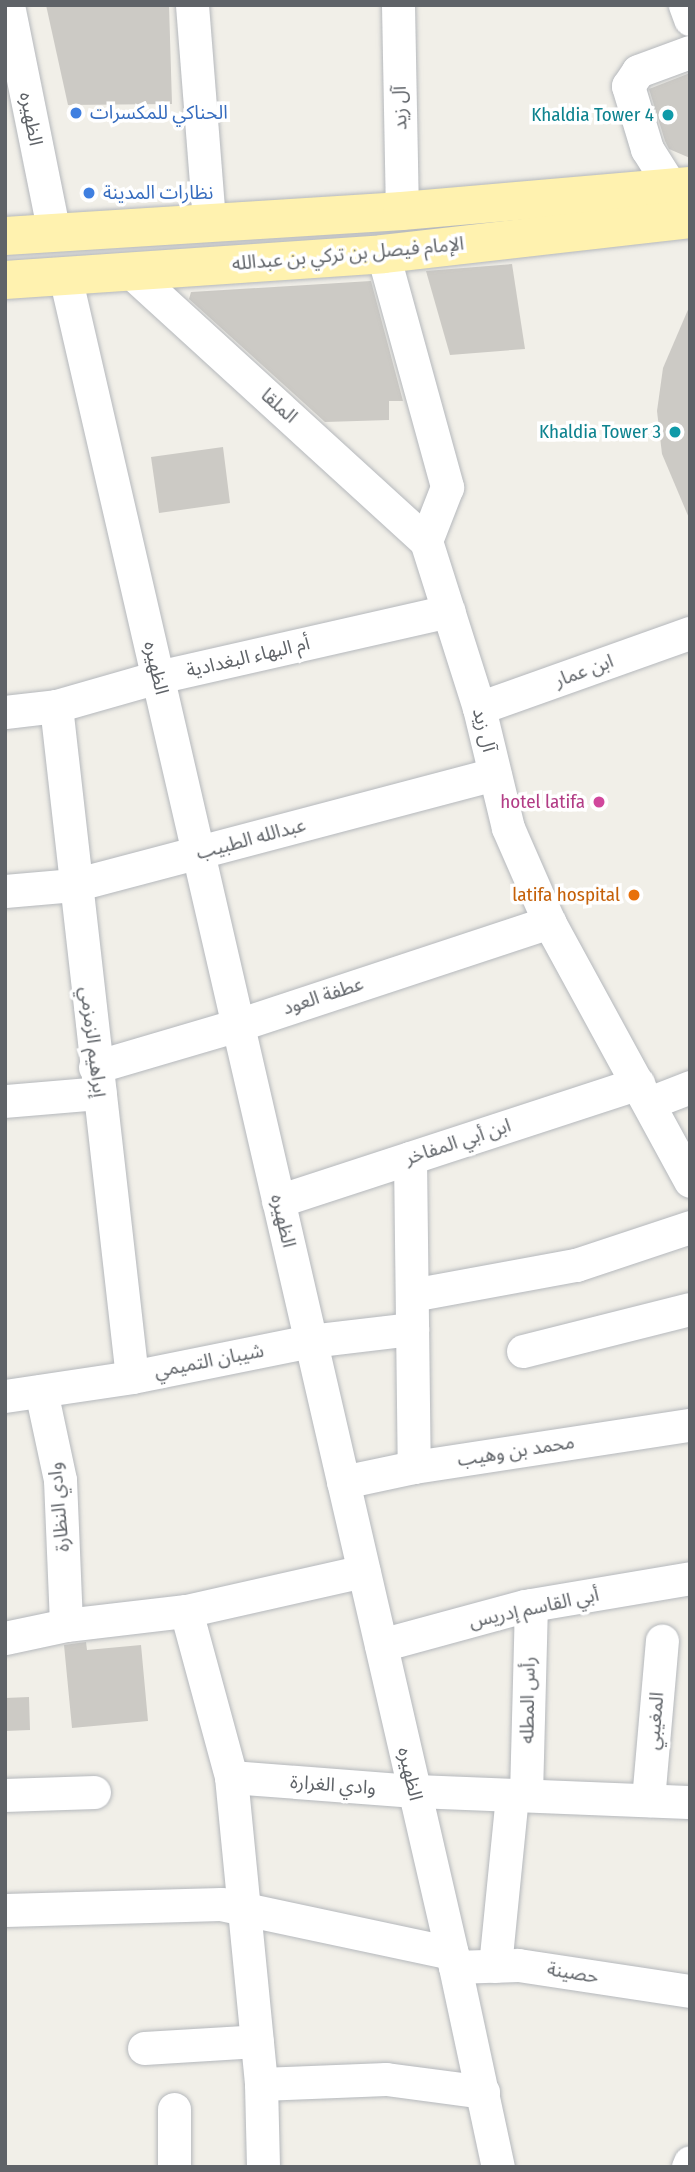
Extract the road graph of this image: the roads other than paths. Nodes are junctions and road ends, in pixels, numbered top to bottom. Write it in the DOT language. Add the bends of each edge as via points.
graph roads {
  1 [pos="8,5"];
  2 [pos="192,5"];
  3 [pos="398,5"];
  4 [pos="685,5"];
  5 [pos="690,19"];
  6 [pos="690,52"];
  7 [pos="680,186"];
  8 [pos="402,211"];
  9 [pos="690,219"];
  10 [pos="209,222"];
  11 [pos="54,233"];
  12 [pos="5,236"];
  13 [pos="383,254"];
  14 [pos="131,272"];
  15 [pos="65,276"];
  16 [pos="5,280"];
  17 [pos="426,541"];
  18 [pos="449,611"];
  19 [pos="690,633"];
  20 [pos="158,677"];
  21 [pos="56,706"];
  22 [pos="479,708"];
  23 [pos="5,712"];
  24 [pos="495,774"];
  25 [pos="198,853"];
  26 [pos="74,885"];
  27 [pos="5,891"];
  28 [pos="550,922"];
  29 [pos="238,1025"];
  30 [pos="98,1080"];
  31 [pos="690,1087"];
  32 [pos="644,1093"];
  33 [pos="5,1101"];
  34 [pos="410,1158"];
  35 [pos="690,1181"];
  36 [pos="278,1200"];
  37 [pos="690,1227"];
  38 [pos="412,1295"];
  39 [pos="690,1310"];
  40 [pos="412,1329"];
  41 [pos="310,1341"];
  42 [pos="523,1351"];
  43 [pos="132,1377"];
  44 [pos="41,1391"];
  45 [pos="5,1396"];
  46 [pos="690,1425"];
  47 [pos="415,1467"];
  48 [pos="343,1482"];
  49 [pos="364,1572"];
  50 [pos="690,1578"];
  51 [pos="531,1605"];
  52 [pos="186,1611"];
  53 [pos="66,1625"];
  54 [pos="5,1638"];
  55 [pos="662,1641"];
  56 [pos="381,1644"];
  57 [pos="231,1777"];
  58 [pos="414,1791"];
  59 [pos="94,1792"];
  60 [pos="5,1795"];
  61 [pos="519,1795"];
  62 [pos="648,1800"];
  63 [pos="690,1802"];
  64 [pos="246,1909"];
  65 [pos="5,1910"];
  66 [pos="454,1960"];
  67 [pos="495,1966"];
  68 [pos="690,1991"];
  69 [pos="257,2041"];
  70 [pos="144,2048"];
  71 [pos="261,2084"];
  72 [pos="483,2092"];
  73 [pos="174,2109"];
  74 [pos="690,2162"];
  75 [pos="174,2167"];
  76 [pos="263,2167"];
  77 [pos="498,2167"];
  78 [pos="688,2167"];
  1 -- 11 [label="street, الظهيره"];
  2 -- 10 [label="street"];
  3 -- 8 [label="street, آل زيد"];
  4 -- 5 [label="street"];
  6 -- 7 [label="street" via="638,71 628,86 647,149"];
  7 -- 8 [label="main road, الإمام فيصل بن تركي بن عبدالله"];
  8 -- 10 [label="main road, الإمام فيصل بن تركي بن عبدالله"];
  9 -- 13 [label="main road, الإمام فيصل بن تركي بن عبدالله"];
  10 -- 11 [label="main road, الإمام فيصل بن تركي بن عبدالله"];
  11 -- 12 [label="main road, الإمام فيصل بن تركي بن عبدالله"];
  13 -- 14 [label="main road, الإمام فيصل بن تركي بن عبدالله"];
  13 -- 17 [label="street" via="447,487"];
  14 -- 15 [label="main road, الإمام فيصل بن تركي بن عبدالله"];
  14 -- 17 [label="street, الملقا"];
  15 -- 16 [label="main road, الإمام فيصل بن تركي بن عبدالله"];
  15 -- 20 [label="street, الظهيره"];
  17 -- 18 [label="street, آل زيد"];
  18 -- 20 [label="street, أم البهاء البغدادية"];
  18 -- 22 [label="street, آل زيد"];
  19 -- 22 [label="street, ابن عمار"];
  20 -- 21 [label="street, أم البهاء البغدادية"];
  20 -- 25 [label="street, الظهيره"];
  21 -- 23 [label="street, أم البهاء البغدادية"];
  21 -- 26 [label="street, إبراهيم الزمزمي"];
  22 -- 24 [label="street, آل زيد"];
  24 -- 25 [label="street, عبدالله الطبيب"];
  24 -- 28 [label="street, آل زيد" via="508,828"];
  25 -- 26 [label="street, عبدالله الطبيب"];
  25 -- 29 [label="street, الظهيره"];
  26 -- 27 [label="street, عبدالله الطبيب"];
  26 -- 30 [label="street, إبراهيم الزمزمي"];
  28 -- 29 [label="street, عطفة العود"];
  28 -- 32 [label="street, آل زيد"];
  29 -- 30 [label="street, عطفة العود"];
  29 -- 36 [label="street, الظهيره"];
  30 -- 33 [label="street, عطفة العود"];
  30 -- 43 [label="street, إبراهيم الزمزمي"];
  31 -- 32 [label="street, ابن أبي المفاخر"];
  32 -- 34 [label="street, ابن أبي المفاخر"];
  32 -- 35 [label="street, آل زيد"];
  34 -- 36 [label="street, ابن أبي المفاخر"];
  34 -- 38 [label="street"];
  36 -- 41 [label="street, الظهيره"];
  37 -- 38 [label="street" via="576,1265"];
  38 -- 40 [label="street"];
  39 -- 42 [label="street"];
  40 -- 41 [label="street, شيبان التميمي"];
  40 -- 47 [label="street"];
  41 -- 43 [label="street, شيبان التميمي"];
  41 -- 48 [label="street, الظهيره"];
  43 -- 44 [label="street, شيبان التميمي"];
  44 -- 45 [label="street, شيبان التميمي"];
  44 -- 53 [label="street, وادي النظارة" via="60,1479"];
  46 -- 47 [label="street, محمد بن وهيب"];
  47 -- 48 [label="street, محمد بن وهيب"];
  48 -- 49 [label="street, الظهيره"];
  49 -- 52 [label="street"];
  49 -- 56 [label="street, الظهيره"];
  50 -- 51 [label="street, أبي القاسم إدريس"];
  51 -- 56 [label="street, أبي القاسم إدريس"];
  51 -- 61 [label="street, رأس المطله"];
  52 -- 53 [label="street"];
  52 -- 57 [label="street"];
  53 -- 54 [label="street"];
  55 -- 62 [label="street, المغيبي"];
  56 -- 58 [label="street, الظهيره"];
  57 -- 58 [label="street, وادي الغرارة"];
  57 -- 64 [label="street"];
  58 -- 61 [label="street, وادي الغرارة"];
  58 -- 66 [label="street, الظهيره"];
  59 -- 60 [label="street"];
  61 -- 62 [label="street, وادي الغرارة"];
  61 -- 67 [label="street, رأس المطله"];
  62 -- 63 [label="street, وادي الغرارة"];
  64 -- 65 [label="street, حصينة" via="220,1904"];
  64 -- 66 [label="street, حصينة"];
  64 -- 69 [label="street"];
  66 -- 67 [label="street, حصينة"];
  66 -- 72 [label="street, الظهيره"];
  67 -- 68 [label="street, حصينة" via="518,1965"];
  69 -- 70 [label="street"];
  69 -- 71 [label="street"];
  71 -- 72 [label="street" via="386,2079"];
  71 -- 76 [label="street"];
  72 -- 77 [label="street, الظهيره"];
  73 -- 75 [label="street"];
  74 -- 78 [label="street"];
}
